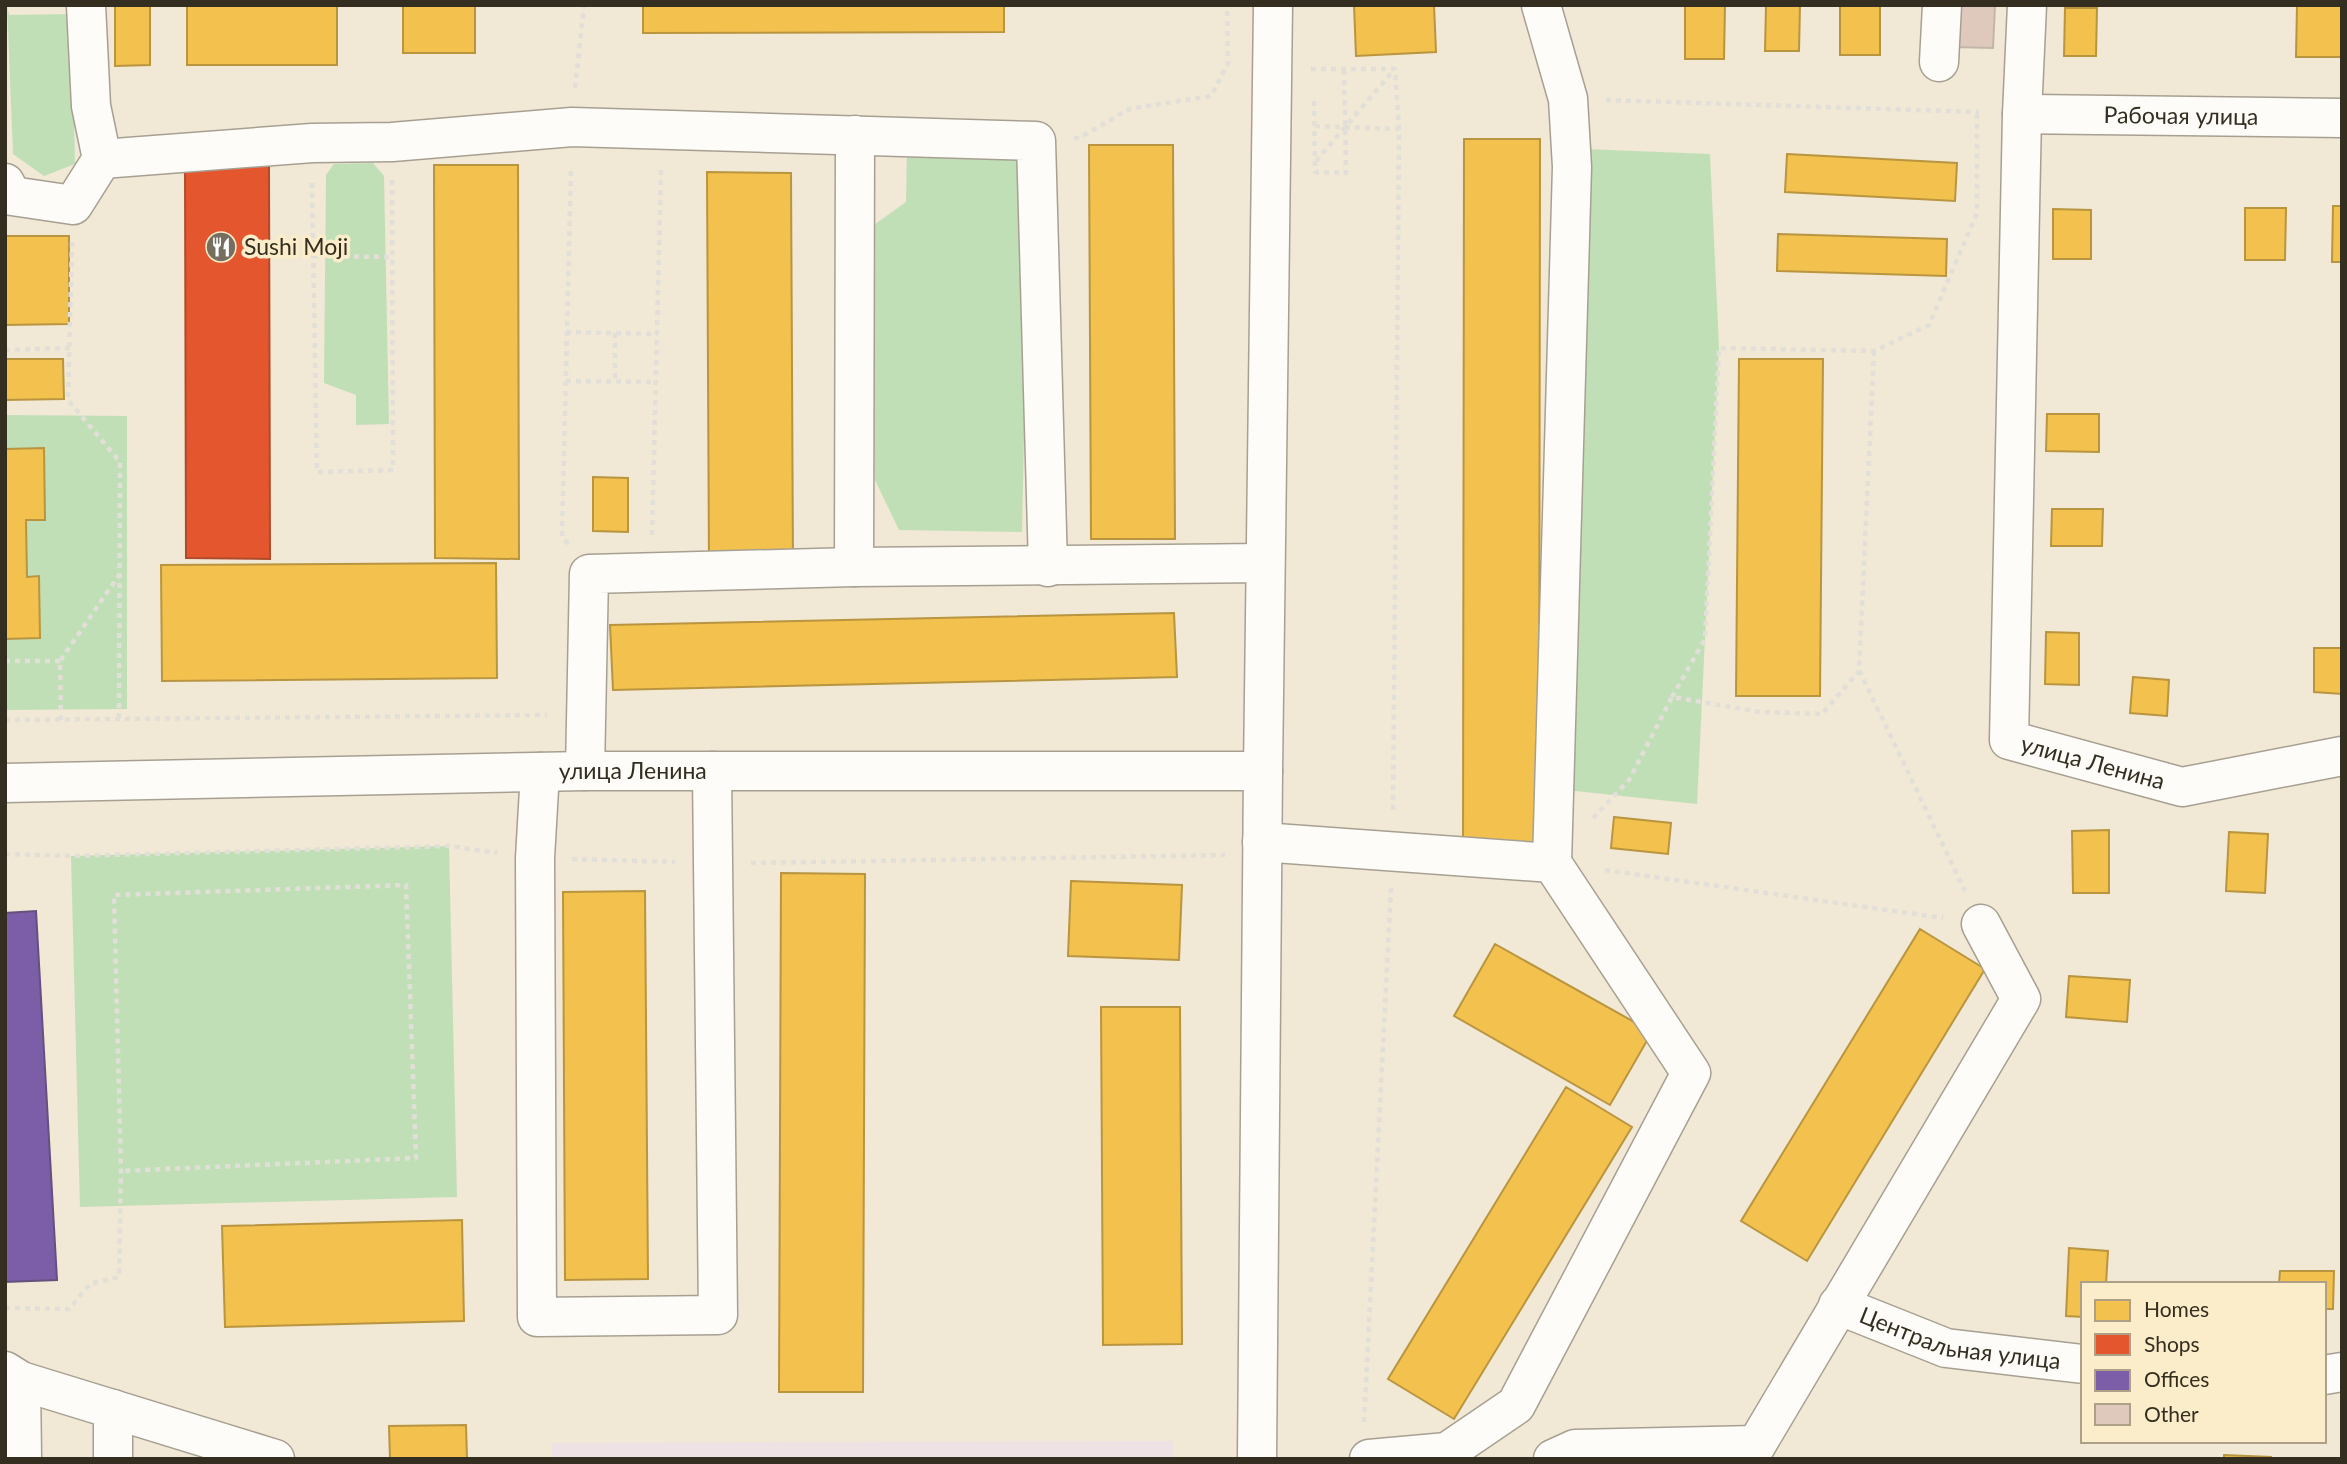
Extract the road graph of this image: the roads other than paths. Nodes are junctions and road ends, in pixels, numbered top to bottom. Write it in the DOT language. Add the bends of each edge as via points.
graph roads {
  1 [pos="86,5"];
  2 [pos="1273,5"];
  3 [pos="1541,5"];
  4 [pos="1942,5"];
  5 [pos="2027,5"];
  6 [pos="1939,62"];
  7 [pos="2022,114"];
  8 [pos="2342,118"];
  9 [pos="855,135"];
  10 [pos="102,159"];
  11 [pos="5,183"];
  12 [pos="1265,563"];
  13 [pos="854,567"];
  14 [pos="1048,567"];
  15 [pos="2342,756"];
  16 [pos="585,771"];
  17 [pos="712,771"];
  18 [pos="1263,771"];
  19 [pos="540,772"];
  20 [pos="5,783"];
  21 [pos="1262,848"];
  22 [pos="1552,863"];
  23 [pos="1980,923"];
  24 [pos="1838,1305"];
  25 [pos="2081,1364"];
  26 [pos="13,1376"];
  27 [pos="113,1409"];
  28 [pos="1366,1445"];
  29 [pos="220,1450"];
  30 [pos="1752,1452"];
  31 [pos="22,1459"];
  32 [pos="113,1459"];
  33 [pos="275,1459"];
  34 [pos="1257,1459"];
  35 [pos="1553,1459"];
  1 -- 10 [label="street" via="91,106"];
  2 -- 12 [label="street"];
  3 -- 22 [label="street" via="1568,99 1572,167"];
  4 -- 6 [label="street"];
  5 -- 7 [label="street"];
  7 -- 8 [label="street, Рабочая улица"];
  7 -- 15 [label="street, улица Ленина" via="2009,740 2182,787"];
  9 -- 10 [label="street" via="572,127"];
  9 -- 13 [label="street"];
  9 -- 14 [label="street" via="1036,141"];
  10 -- 11 [label="street" via="73,205 12,196"];
  12 -- 14 [label="street"];
  12 -- 18 [label="street"];
  13 -- 14 [label="street"];
  13 -- 16 [label="street" via="589,574"];
  16 -- 17 [label="street, улица Ленина"];
  16 -- 19 [label="street, улица Ленина"];
  17 -- 18 [label="street, улица Ленина"];
  17 -- 19 [label="street" via="718,1315 537,1317 535,858"];
  18 -- 21 [label="street"];
  19 -- 20 [label="street, улица Ленина"];
  21 -- 22 [label="street"];
  21 -- 34 [label="street"];
  22 -- 28 [label="street" via="1690,1073 1516,1405 1447,1452"];
  23 -- 24 [label="street" via="2021,999"];
  24 -- 25 [label="street, Центральная улица" via="1946,1348"];
  24 -- 30 [label="street"];
  26 -- 27 [label="street"];
  26 -- 31 [label="street"];
  27 -- 29 [label="street"];
  27 -- 32 [label="street"];
  29 -- 33 [label="street"];
  30 -- 35 [label="street" via="1575,1449"];
}
